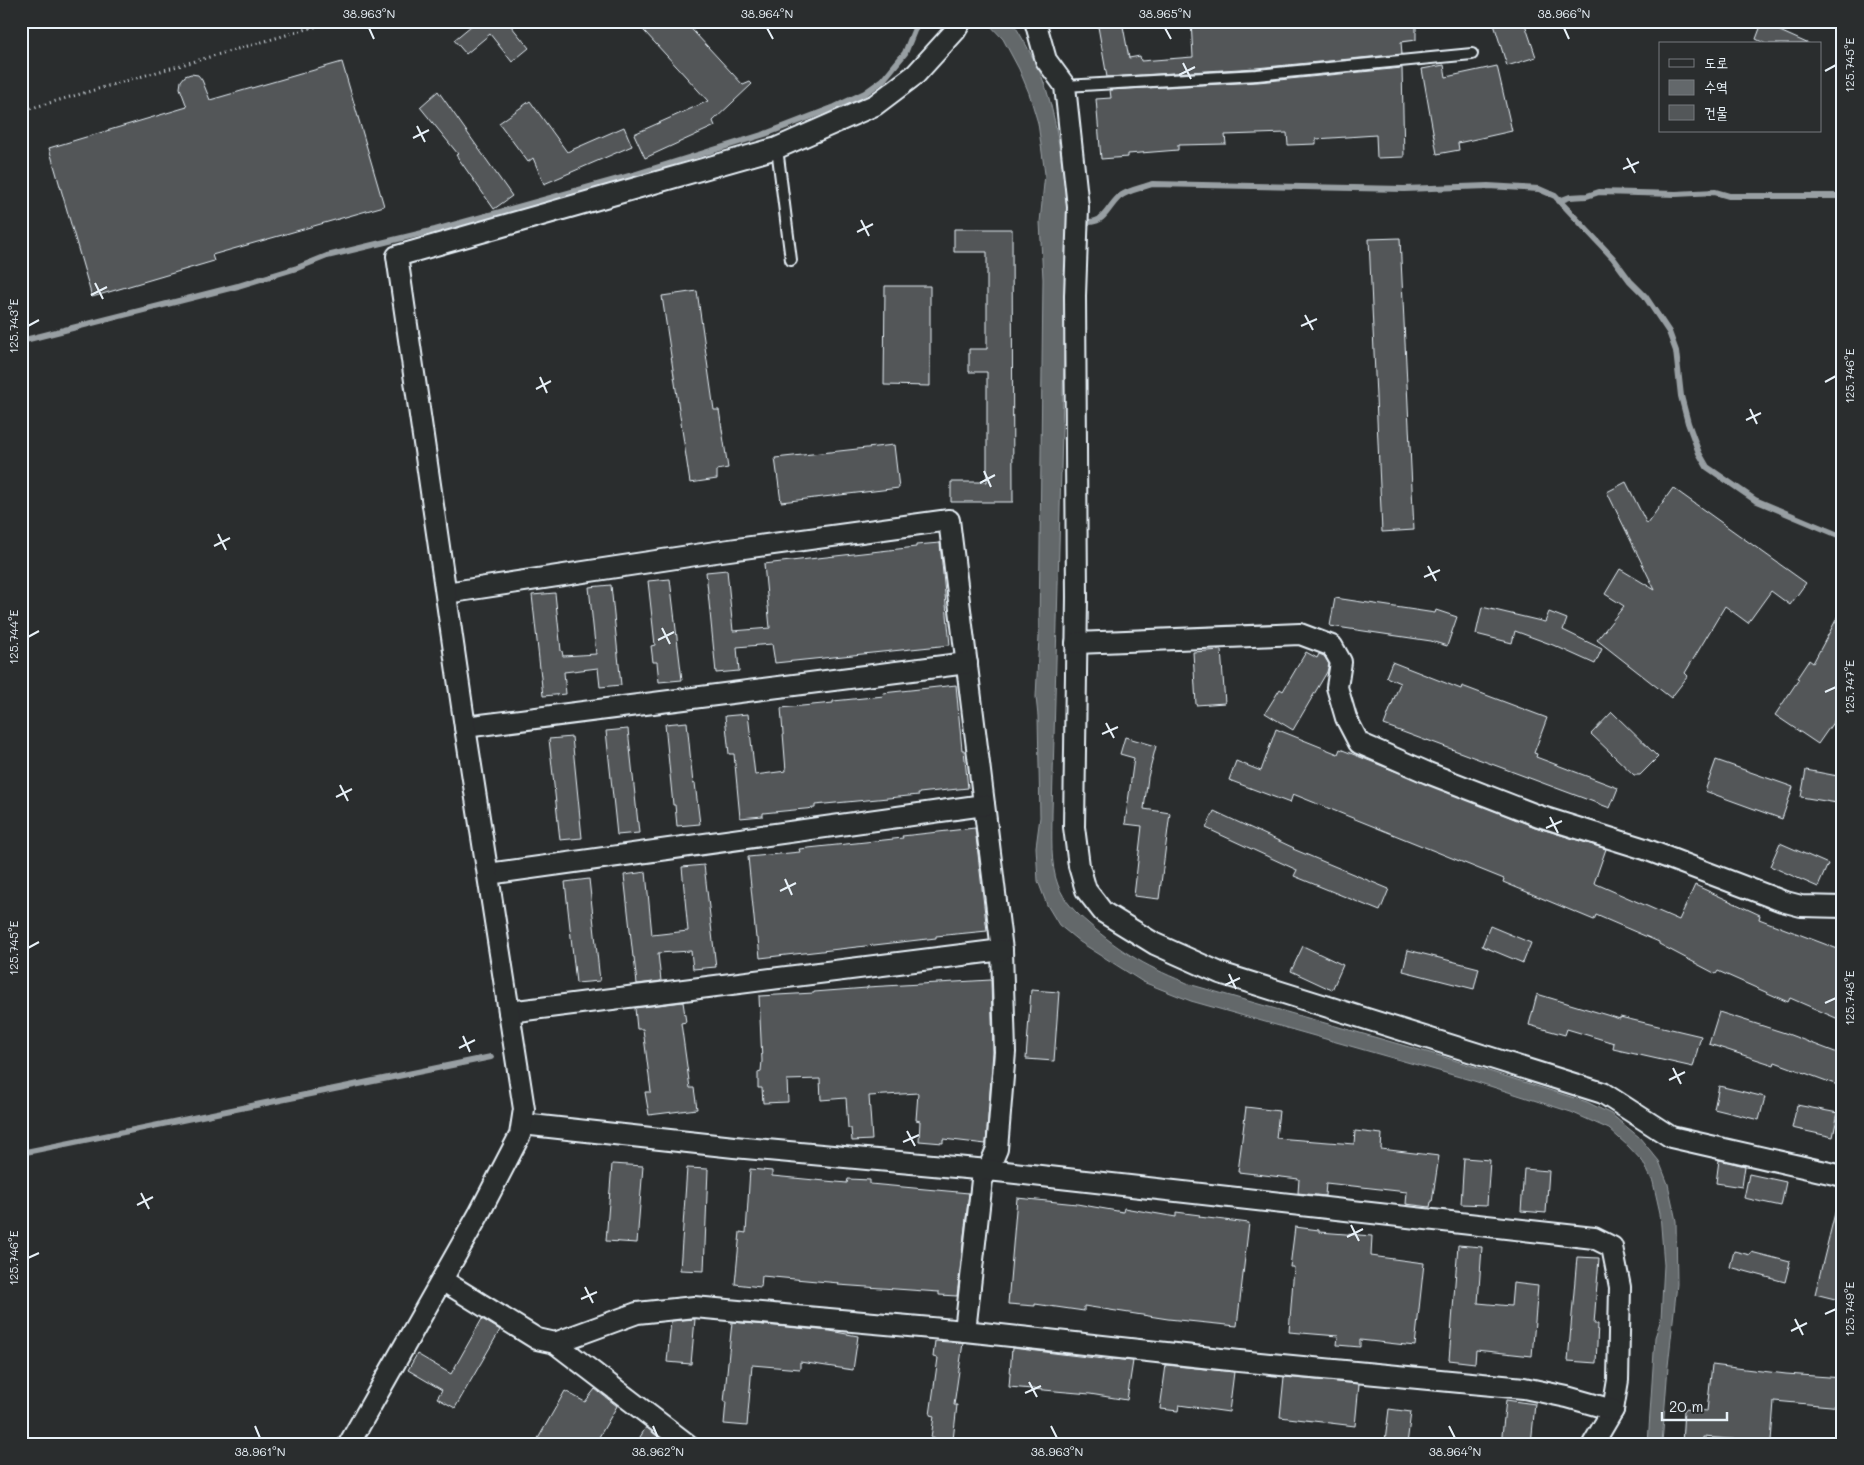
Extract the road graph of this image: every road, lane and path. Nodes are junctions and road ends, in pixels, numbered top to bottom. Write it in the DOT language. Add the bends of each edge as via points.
graph roads {
  1 [pos="336,21"];
  2 [pos="961,21"];
  3 [pos="1035,21"];
  4 [pos="1472,54"];
  5 [pos="1064,86"];
  6 [pos="21,111"];
  7 [pos="777,148"];
  8 [pos="791,260"];
  9 [pos="446,593"];
  10 [pos="1076,643"];
  11 [pos="967,663"];
  12 [pos="465,727"];
  13 [pos="984,805"];
  14 [pos="488,874"];
  15 [pos="1843,907"];
  16 [pos="1002,950"];
  17 [pos="509,1012"];
  18 [pos="522,1124"];
  19 [pos="988,1170"];
  20 [pos="1843,1176"];
  21 [pos="442,1280"];
  22 [pos="965,1331"];
  23 [pos="555,1343"];
  24 [pos="1613,1410"];
  25 [pos="349,1444"];
  26 [pos="687,1444"];
  27 [pos="1593,1444"];
  1 -- 6 [label="path"];
  2 -- 7 [label="street" via="916,74 875,105"];
  3 -- 5 [label="street" via="1046,60"];
  4 -- 5 [label="lane" via="1257,75"];
  5 -- 10 [label="street" via="1078,208 1075,296"];
  7 -- 8 [label="lane"];
  7 -- 9 [label="street" via="397,256"];
  9 -- 11 [label="street" via="949,520"];
  9 -- 12 [label="street"];
  10 -- 15 [label="street" via="1300,634 1332,646 1341,662 1337,687 1346,718 1359,743 1539,816 1645,849 1782,901 1801,906"];
  10 -- 20 [label="street" via="1074,827 1086,890 1103,912 1155,944 1220,973 1603,1093 1671,1137"];
  11 -- 12 [label="street"];
  11 -- 13 [label="street"];
  12 -- 14 [label="street"];
  13 -- 14 [label="street"];
  13 -- 16 [label="street"];
  14 -- 17 [label="street"];
  16 -- 17 [label="street"];
  16 -- 19 [label="street" via="1005,1052 997,1149"];
  17 -- 18 [label="street" via="524,1109"];
  18 -- 19 [label="street"];
  18 -- 21 [label="street" via="520,1135"];
  19 -- 22 [label="street" via="982,1180"];
  19 -- 24 [label="street" via="1594,1238 1612,1247 1620,1287 1618,1380"];
  21 -- 23 [label="street" via="537,1339"];
  21 -- 25 [label="street"];
  22 -- 23 [label="street" via="694,1307 637,1313"];
  22 -- 24 [label="street" via="1524,1388"];
  23 -- 26 [label="street"];
  24 -- 27 [label="street"];
}
